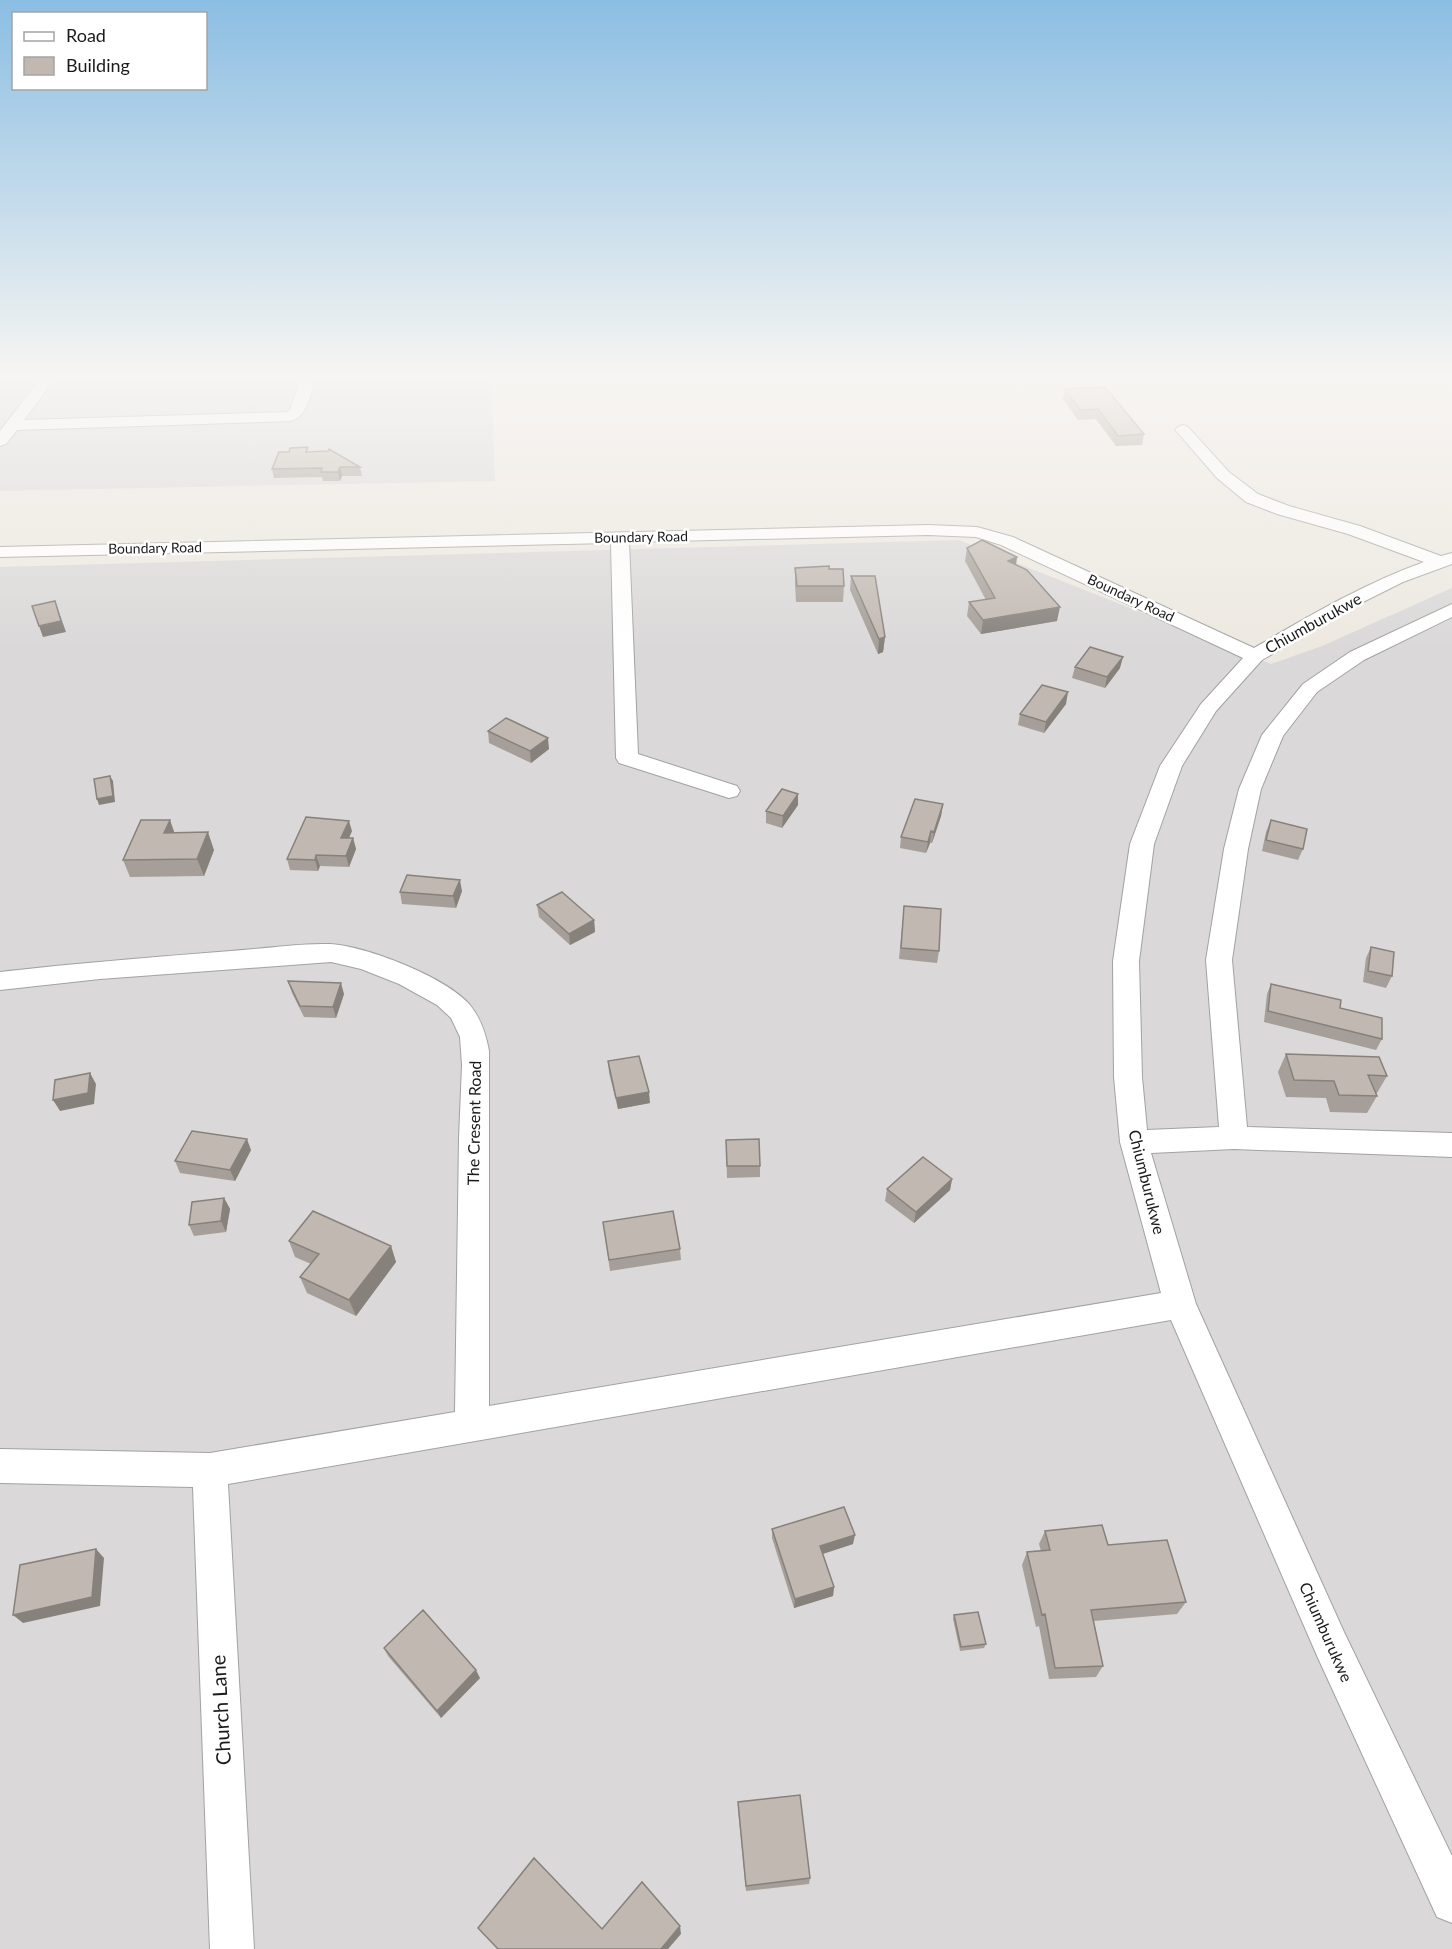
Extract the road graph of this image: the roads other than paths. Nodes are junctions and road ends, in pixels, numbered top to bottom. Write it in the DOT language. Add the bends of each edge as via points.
graph roads {
  1 [pos="1216,467"];
  2 [pos="620,537"];
  3 [pos="0,552"];
  4 [pos="1446,560"];
  5 [pos="1452,610"];
  6 [pos="1429,620"];
  7 [pos="1452,631"];
  8 [pos="1255,656"];
  9 [pos="729,791"];
  10 [pos="0,981"];
  11 [pos="1234,1138"];
  12 [pos="1134,1142"];
  13 [pos="1452,1145"];
  14 [pos="1180,1304"];
  15 [pos="472,1425"];
  16 [pos="0,1466"];
  17 [pos="210,1470"];
  18 [pos="1452,1902"];
  19 [pos="232,1949"];
  1 -- 4 [label="street" via="1252,498"];
  2 -- 3 [label="street, Boundary Road"];
  2 -- 8 [label="street, Boundary Road" via="977,532 1006,541"];
  2 -- 9 [label="street" via="627,758"];
  4 -- 8 [label="street, Chiumburukwe" via="1341,605"];
  5 -- 6 [label="street"];
  6 -- 7 [label="street"];
  6 -- 11 [label="street" via="1358,656 1311,688 1273,735 1250,789 1236,849 1219,960"];
  8 -- 12 [label="street, Chiumburukwe" via="1208,708 1171,766 1142,844 1126,961 1128,1077"];
  10 -- 15 [label="street, The Cresent Road" via="331,953 359,958 405,975 445,996 469,1024 476,1063"];
  11 -- 12 [label="street"];
  11 -- 13 [label="street"];
  12 -- 14 [label="street, Chiumburukwe"];
  14 -- 15 [label="street"];
  14 -- 18 [label="street, Chiumburukwe" via="1331,1645"];
  15 -- 17 [label="street"];
  16 -- 17 [label="street"];
  17 -- 19 [label="street, Church Lane"];
}
